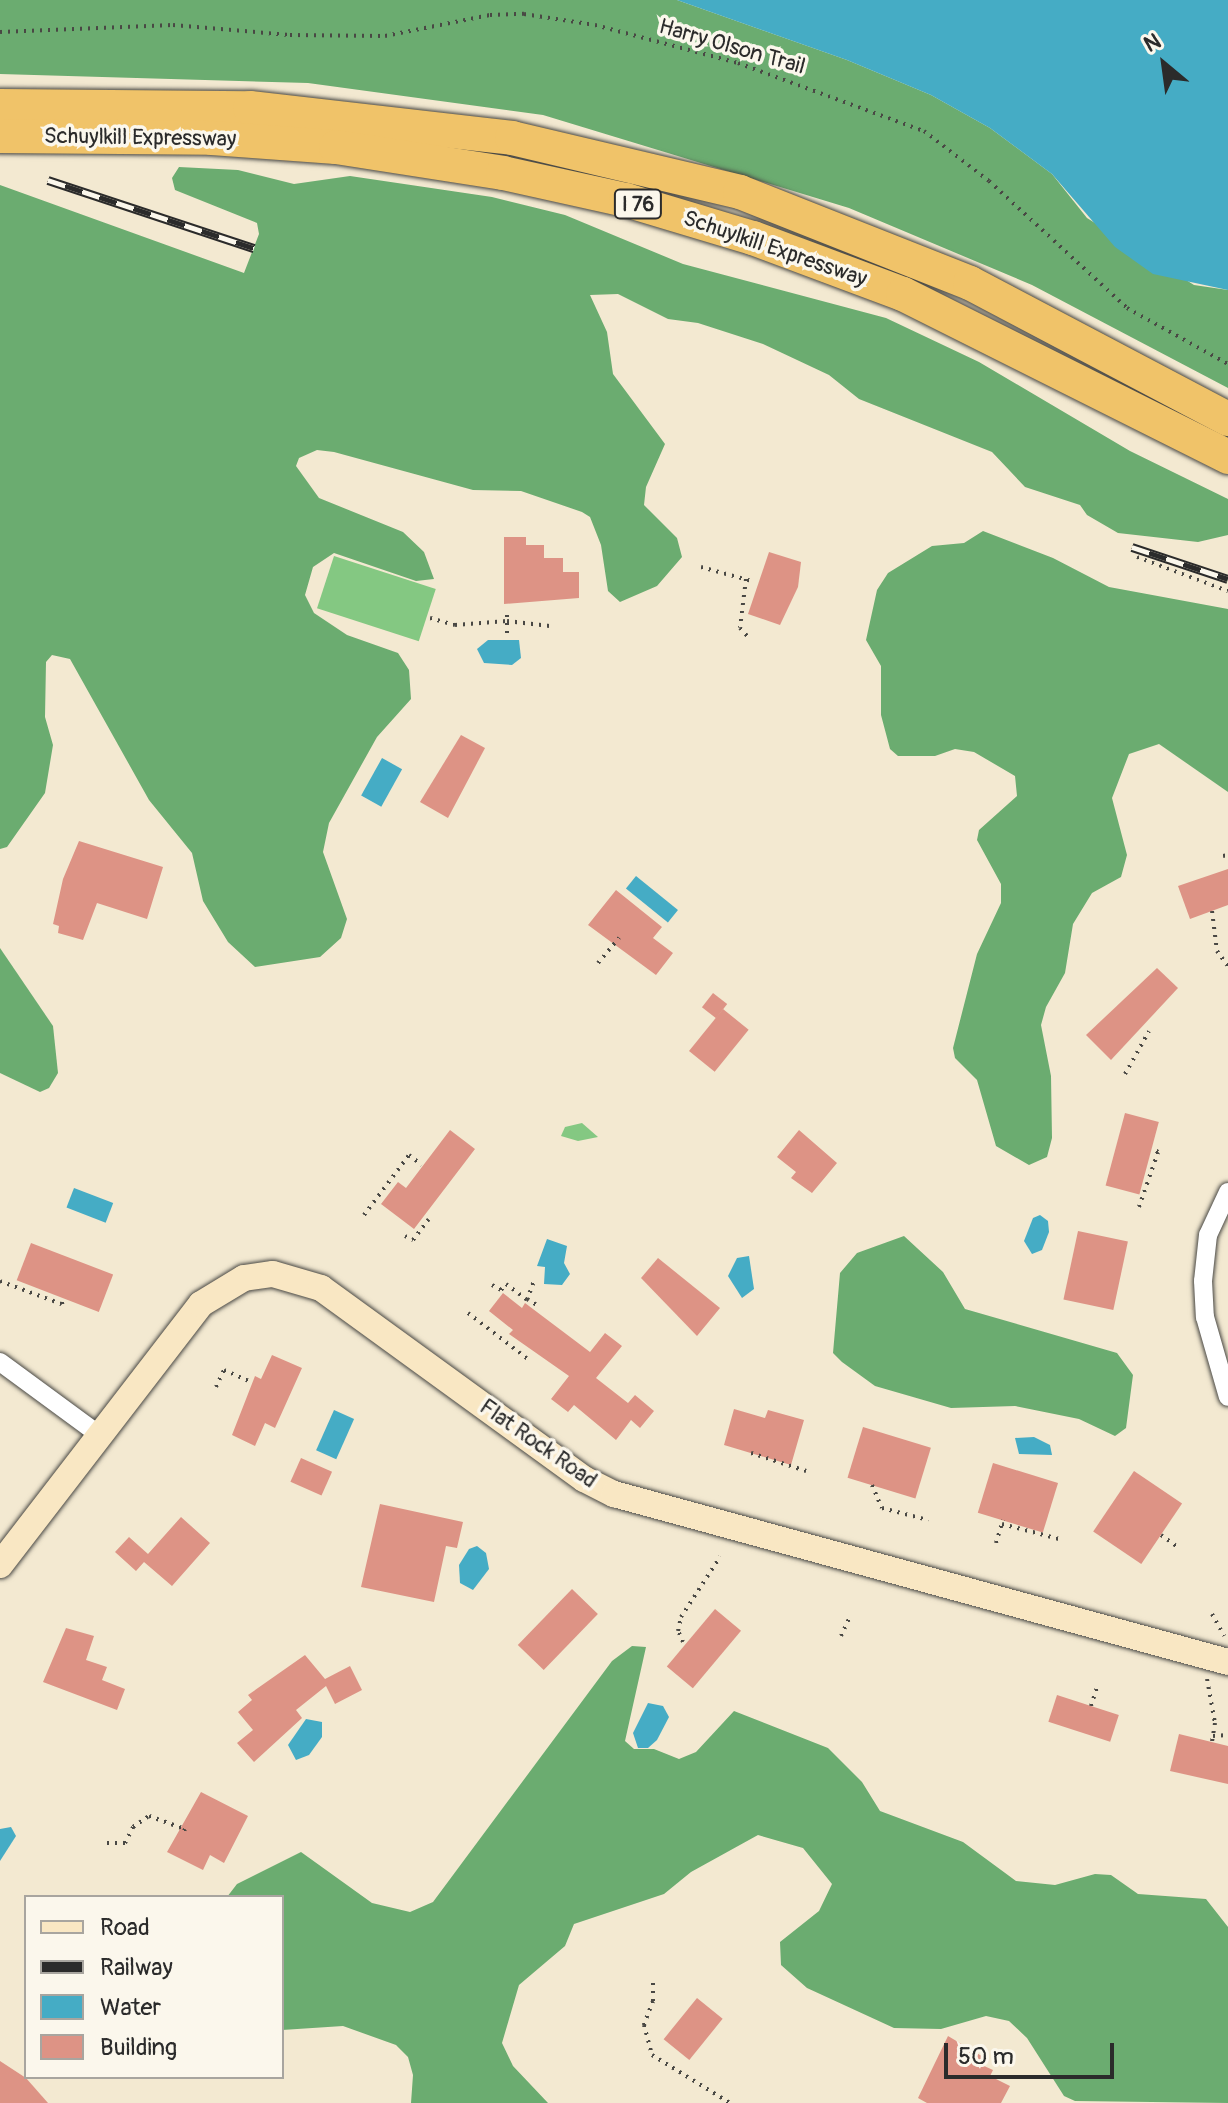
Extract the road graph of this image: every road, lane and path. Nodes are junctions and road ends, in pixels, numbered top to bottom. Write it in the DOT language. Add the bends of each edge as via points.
graph roads {
  1 [pos="0,32"];
  2 [pos="0,106"];
  3 [pos="0,136"];
  4 [pos="1228,364"];
  5 [pos="1228,419"];
  6 [pos="1228,457"];
  7 [pos="1137,557"];
  8 [pos="701,567"];
  9 [pos="1228,591"];
  10 [pos="507,613"];
  11 [pos="430,618"];
  12 [pos="507,621"];
  13 [pos="550,626"];
  14 [pos="507,633"];
  15 [pos="749,638"];
  16 [pos="1212,911"];
  17 [pos="619,938"];
  18 [pos="598,963"];
  19 [pos="1228,966"];
  20 [pos="1149,1031"];
  21 [pos="1125,1074"];
  22 [pos="1152,1148"];
  23 [pos="422,1165"];
  24 [pos="1228,1192"];
  25 [pos="1139,1207"];
  26 [pos="364,1215"];
  27 [pos="429,1219"];
  28 [pos="405,1236"];
  29 [pos="0,1281"];
  30 [pos="534,1281"];
  31 [pos="492,1285"];
  32 [pos="64,1298"];
  33 [pos="527,1299"];
  34 [pos="537,1305"];
  35 [pos="468,1313"];
  36 [pos="529,1360"];
  37 [pos="0,1362"];
  38 [pos="251,1382"];
  39 [pos="216,1387"];
  40 [pos="1228,1397"];
  41 [pos="98,1434"];
  42 [pos="751,1453"];
  43 [pos="806,1471"];
  44 [pos="872,1485"];
  45 [pos="928,1520"];
  46 [pos="1161,1535"];
  47 [pos="1059,1539"];
  48 [pos="996,1543"];
  49 [pos="1179,1548"];
  50 [pos="720,1557"];
  51 [pos="0,1565"];
  52 [pos="850,1617"];
  53 [pos="841,1636"];
  54 [pos="683,1642"];
  55 [pos="1221,1660"];
  56 [pos="1097,1687"];
  57 [pos="1091,1706"];
  58 [pos="1228,1735"];
  59 [pos="183,1833"];
  60 [pos="107,1843"];
  61 [pos="653,1983"];
  62 [pos="730,2103"];
  1 -- 4 [label="path, Harry Olson Trail" via="173,25 343,37 524,14 595,25 738,63 924,131 968,163 1127,308"];
  2 -- 5 [label="highway, Schuylkill Expressway / I 76" via="250,108 481,135 740,192 970,283"];
  3 -- 6 [label="highway, Schuylkill Expressway / I 76" via="212,138 323,146 503,173 626,200 753,238 903,294"];
  7 -- 9 [label="path"];
  8 -- 15 [label="path" via="749,580 740,628"];
  10 -- 12 [label="path"];
  11 -- 12 [label="path" via="455,625"];
  12 -- 13 [label="path"];
  12 -- 14 [label="path"];
  16 -- 19 [label="path" via="1219,960"];
  17 -- 18 [label="path"];
  20 -- 21 [label="path"];
  22 -- 25 [label="path" via="1158,1152"];
  23 -- 26 [label="path" via="409,1155"];
  24 -- 40 [label="street" via="1208,1235 1203,1281 1205,1317"];
  27 -- 28 [label="path" via="413,1240"];
  29 -- 32 [label="path" via="62,1304"];
  30 -- 33 [label="path"];
  31 -- 33 [label="path" via="501,1290 506,1284"];
  33 -- 34 [label="path"];
  35 -- 36 [label="path"];
  37 -- 41 [label="street"];
  38 -- 39 [label="path" via="224,1370"];
  41 -- 51 [label="street, Flat Rock Road"];
  41 -- 55 [label="street, Flat Rock Road" via="189,1317 215,1292 257,1274 291,1277 337,1299 584,1479 614,1494"];
  42 -- 43 [label="path"];
  44 -- 45 [label="path" via="882,1508"];
  46 -- 49 [label="path"];
  47 -- 48 [label="path" via="1003,1522"];
  50 -- 54 [label="path" via="681,1617 678,1631"];
  52 -- 53 [label="path"];
  55 -- 58 [label="path" via="1205,1684 1212,1739"];
  56 -- 57 [label="path"];
  59 -- 60 [label="path" via="185,1829 149,1816 133,1827 125,1843"];
  61 -- 62 [label="path" via="644,2025 652,2055"];
}
